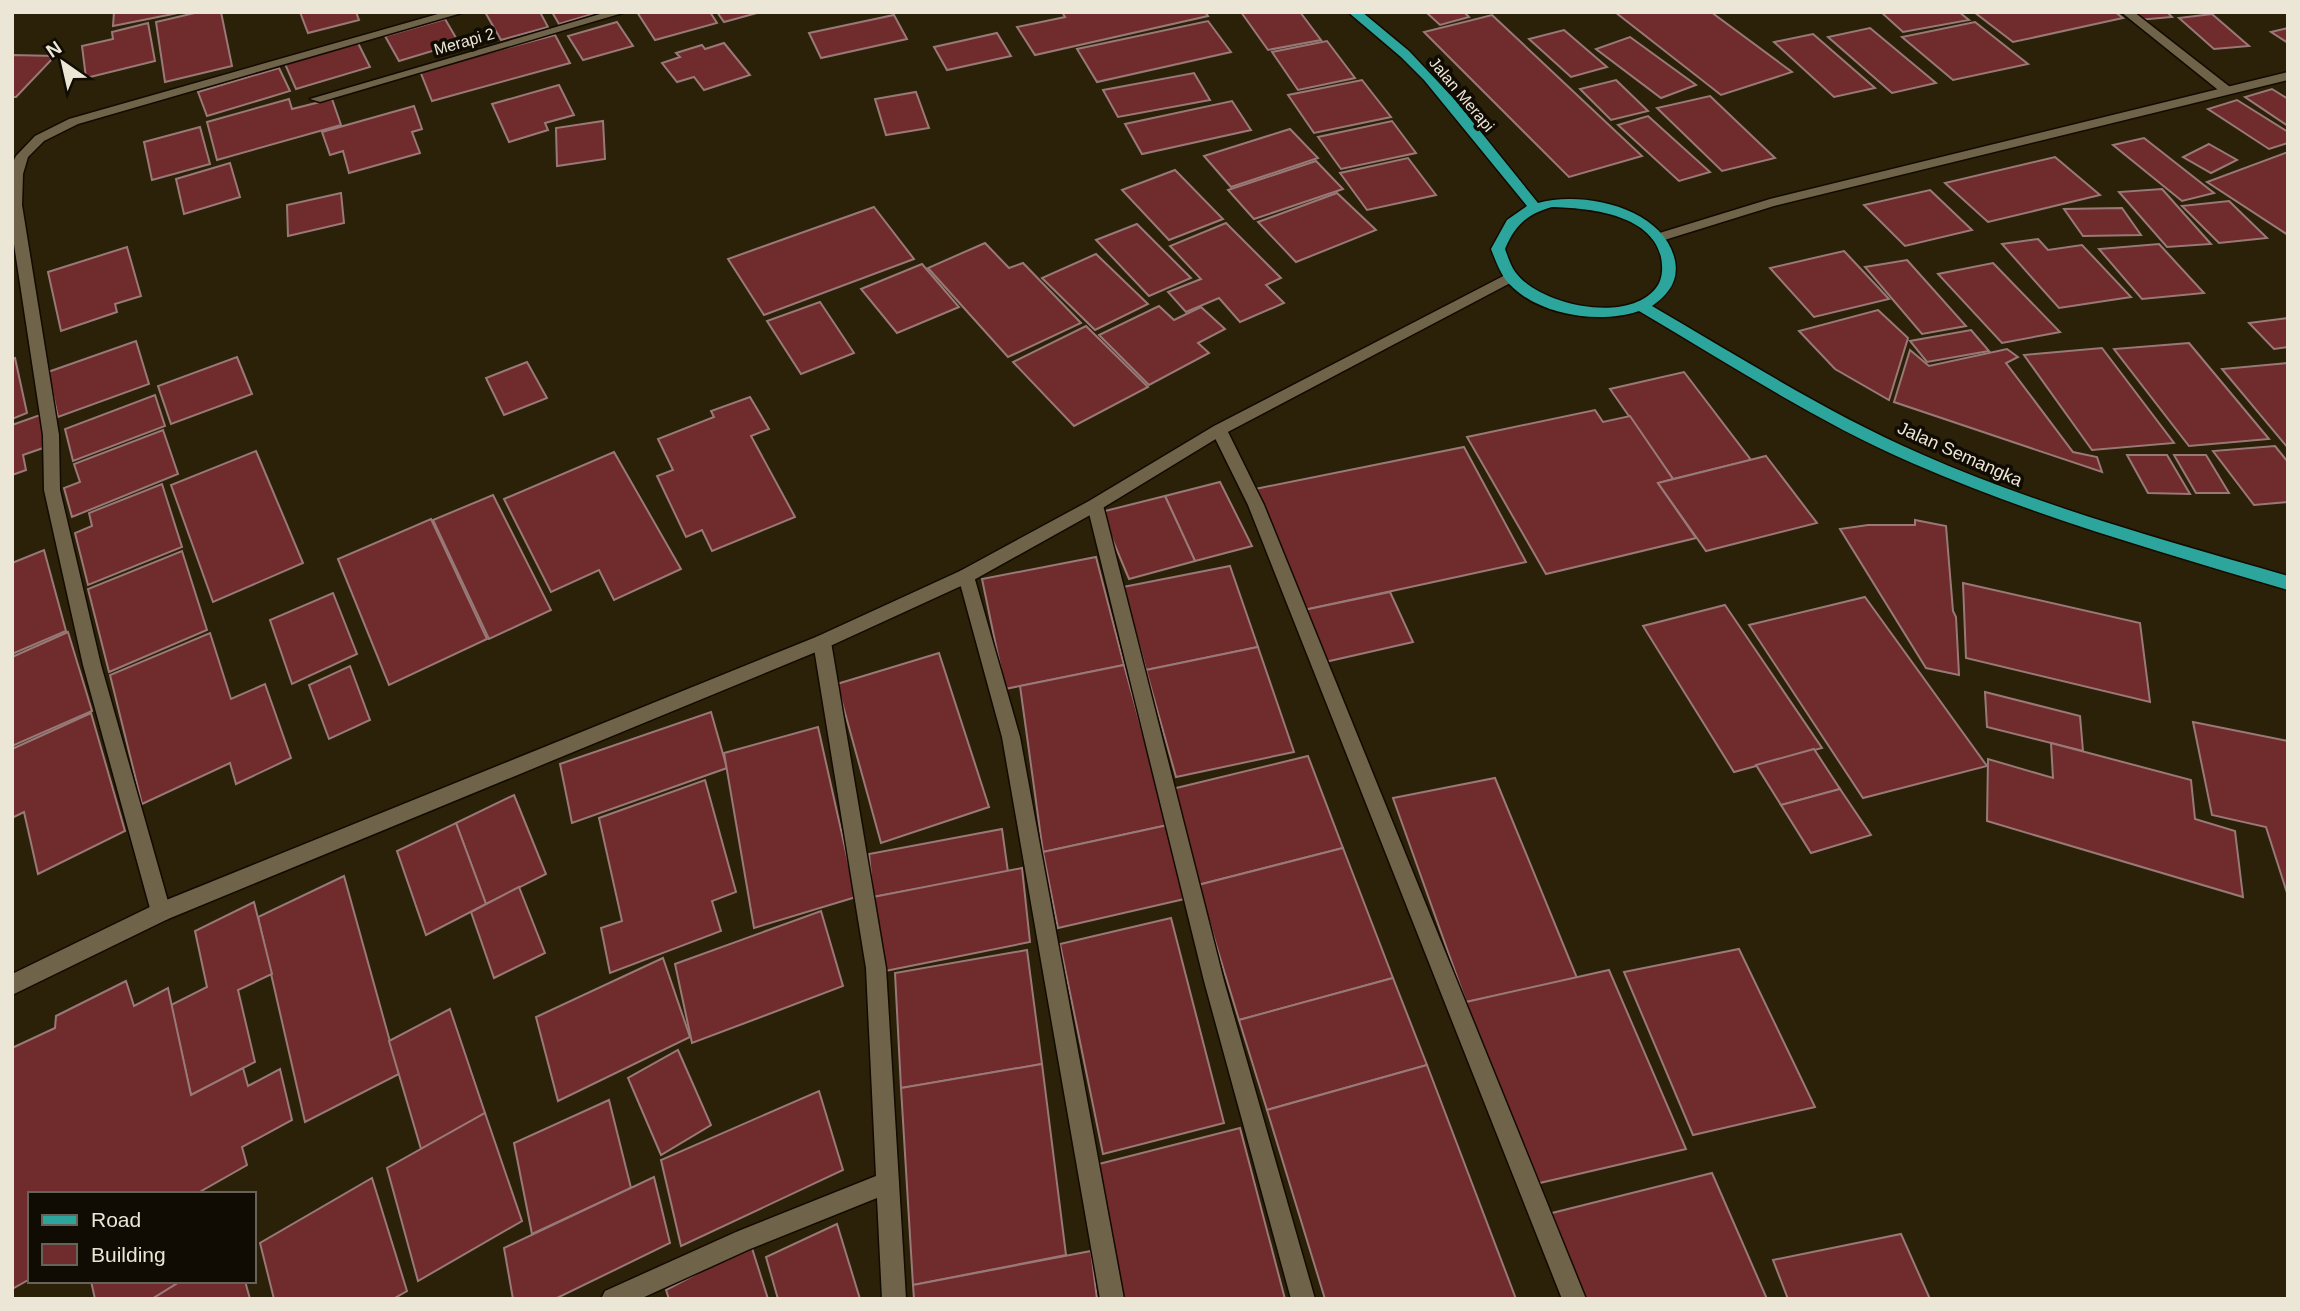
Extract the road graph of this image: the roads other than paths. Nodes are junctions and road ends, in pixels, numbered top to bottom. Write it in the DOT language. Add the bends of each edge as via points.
graph roads {
  1 [pos="459,12"];
  2 [pos="620,12"];
  3 [pos="1354,12"];
  4 [pos="2127,12"];
  5 [pos="2288,76"];
  6 [pos="2226,90"];
  7 [pos="316,99"];
  8 [pos="1534,207"];
  9 [pos="1658,238"];
  10 [pos="1511,277"];
  11 [pos="1641,306"];
  12 [pos="1219,430"];
  13 [pos="1096,505"];
  14 [pos="966,576"];
  15 [pos="2288,583"];
  16 [pos="822,642"];
  17 [pos="161,912"];
  18 [pos="12,985"];
  19 [pos="888,1184"];
  20 [pos="613,1299"];
  21 [pos="894,1299"];
  22 [pos="1112,1299"];
  23 [pos="1303,1299"];
  24 [pos="1574,1299"];
  1 -- 17 [label="street" via="109,110 62,126 39,139 22,157 15,205 51,435 52,490 92,665"];
  2 -- 7 [label="street, Merapi 2"];
  3 -- 8 [label="main road, Jalan Merapi" via="1400,47"];
  4 -- 6 [label="street"];
  5 -- 6 [label="street"];
  6 -- 9 [label="street" via="1770,203"];
  8 -- 9 [label="main road" via="1572,203 1611,209"];
  8 -- 10 [label="main road" via="1507,224 1498,249"];
  9 -- 11 [label="main road" via="1669,256 1670,276 1660,293"];
  10 -- 11 [label="main road" via="1529,293 1585,312"];
  10 -- 12 [label="street"];
  11 -- 15 [label="main road, Jalan Semangka" via="1913,457 2029,505"];
  12 -- 13 [label="street"];
  12 -- 24 [label="street" via="1256,505"];
  13 -- 14 [label="street"];
  13 -- 23 [label="street" via="1214,981"];
  14 -- 16 [label="street"];
  14 -- 22 [label="street" via="1011,737"];
  16 -- 17 [label="street"];
  16 -- 19 [label="street" via="876,968"];
  17 -- 18 [label="street"];
  19 -- 20 [label="street" via="744,1240"];
  19 -- 21 [label="street"];
}
